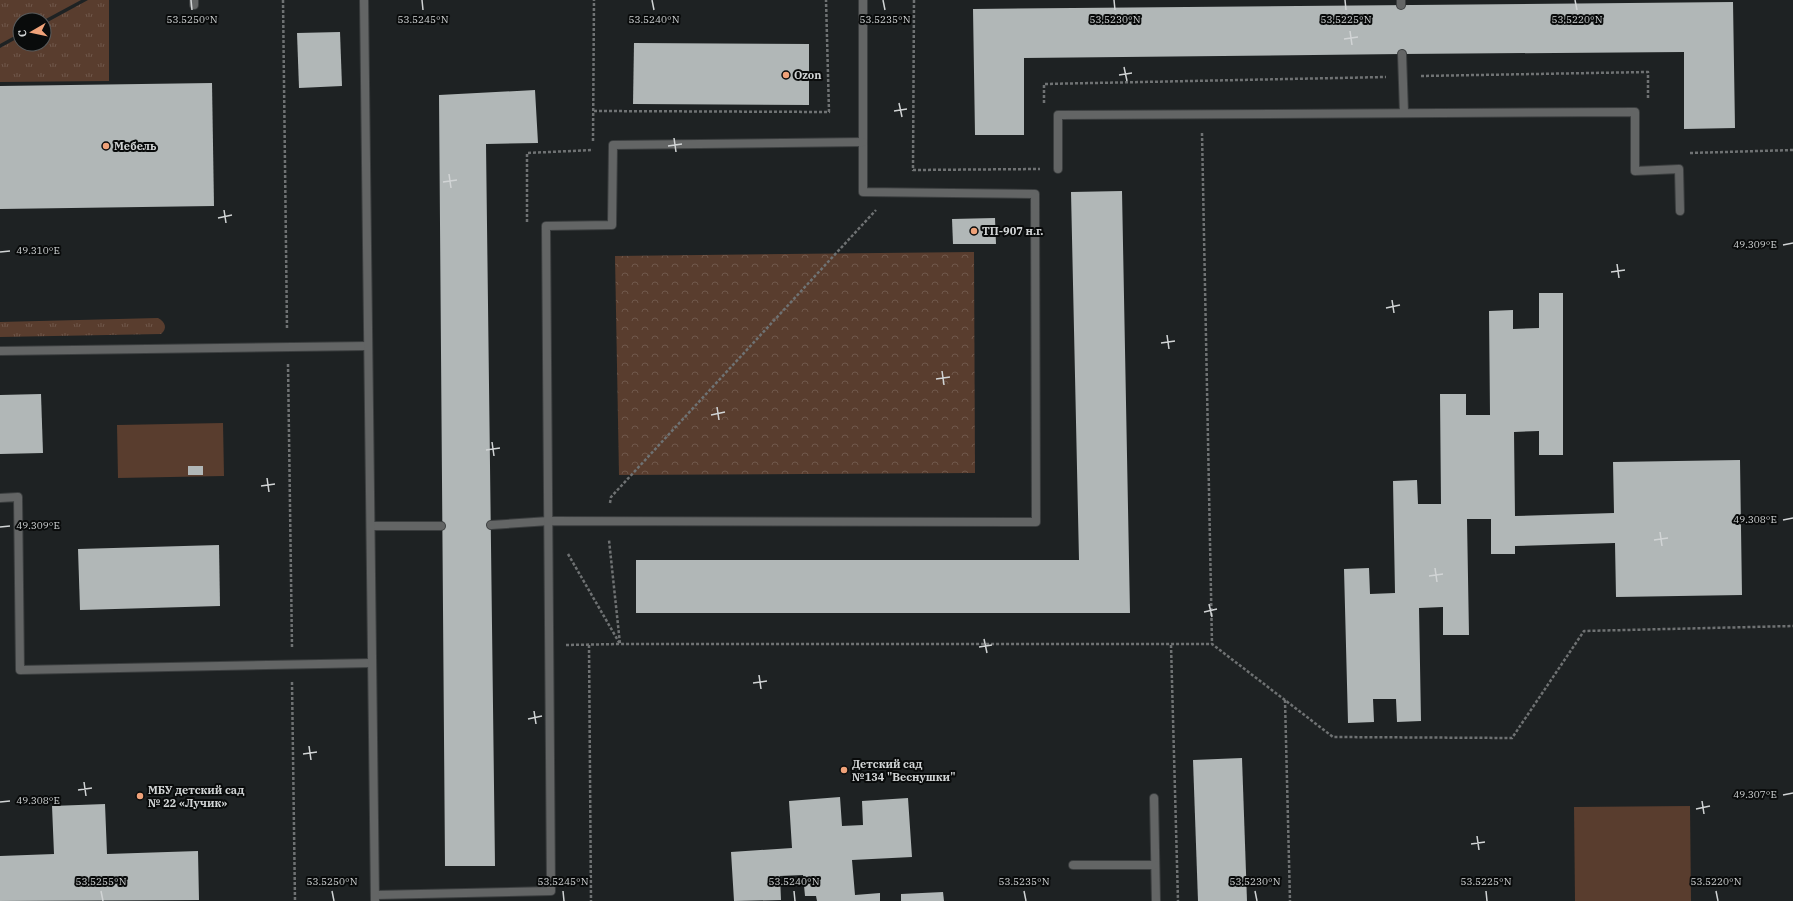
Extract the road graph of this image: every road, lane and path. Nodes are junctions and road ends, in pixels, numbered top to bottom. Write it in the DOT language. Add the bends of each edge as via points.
graph roads {
  1 [pos="283,0"];
  2 [pos="364,0"];
  3 [pos="826,0"];
  4 [pos="863,0"];
  5 [pos="914,0"];
  6 [pos="1402,54"];
  7 [pos="1402,77"];
  8 [pos="1648,102"];
  9 [pos="1044,108"];
  10 [pos="594,111"];
  11 [pos="1404,113"];
  12 [pos="1202,114"];
  13 [pos="863,142"];
  14 [pos="1793,150"];
  15 [pos="1690,153"];
  16 [pos="1058,169"];
  17 [pos="913,170"];
  18 [pos="893,192"];
  19 [pos="1680,211"];
  20 [pos="368,346"];
  21 [pos="288,348"];
  22 [pos="0,351"];
  23 [pos="0,498"];
  24 [pos="549,521"];
  25 [pos="608,522"];
  26 [pos="491,525"];
  27 [pos="371,526"];
  28 [pos="441,526"];
  29 [pos="565,549"];
  30 [pos="1793,626"];
  31 [pos="620,644"];
  32 [pos="1212,644"];
  33 [pos="550,645"];
  34 [pos="589,645"];
  35 [pos="1171,645"];
  36 [pos="372,663"];
  37 [pos="292,664"];
  38 [pos="1285,700"];
  39 [pos="1154,798"];
  40 [pos="1073,865"];
  41 [pos="1155,865"];
  42 [pos="375,898"];
  43 [pos="295,901"];
  44 [pos="591,901"];
  45 [pos="1156,901"];
  46 [pos="1178,901"];
  47 [pos="1290,901"];
  1 -- 21 [label="path"];
  2 -- 20 [label="street"];
  3 -- 10 [label="path" via="829,112"];
  4 -- 13 [label="street"];
  5 -- 17 [label="path"];
  6 -- 7 [label="street"];
  7 -- 8 [label="path" via="1648,72"];
  7 -- 9 [label="path" via="1044,84"];
  7 -- 11 [label="street"];
  11 -- 12 [label="street"];
  11 -- 19 [label="street" via="1634,112 1635,171 1679,169"];
  12 -- 16 [label="street" via="1058,115"];
  12 -- 32 [label="path"];
  13 -- 18 [label="street" via="863,192"];
  13 -- 24 [label="street" via="613,145 612,225 546,226"];
  14 -- 15 [label="path"];
  16 -- 17 [label="path"];
  17 -- 18 [label="path"];
  18 -- 25 [label="path" via="611,497"];
  18 -- 25 [label="street" via="1035,194 1036,522"];
  20 -- 21 [label="street"];
  20 -- 27 [label="street"];
  21 -- 22 [label="street"];
  21 -- 37 [label="path"];
  23 -- 37 [label="street" via="18,497 20,670"];
  24 -- 25 [label="street"];
  24 -- 26 [label="street"];
  24 -- 33 [label="street"];
  25 -- 31 [label="path"];
  27 -- 28 [label="street"];
  27 -- 36 [label="street"];
  29 -- 31 [label="path"];
  30 -- 38 [label="path" via="1584,630 1512,738 1332,737"];
  31 -- 34 [label="path"];
  31 -- 35 [label="path"];
  32 -- 35 [label="path"];
  32 -- 38 [label="path"];
  33 -- 34 [label="path"];
  33 -- 42 [label="street" via="551,891"];
  34 -- 44 [label="path"];
  35 -- 46 [label="path"];
  36 -- 37 [label="street"];
  36 -- 42 [label="street"];
  37 -- 43 [label="path"];
  38 -- 47 [label="path"];
  39 -- 41 [label="street"];
  40 -- 41 [label="street"];
  41 -- 45 [label="street"];
}
